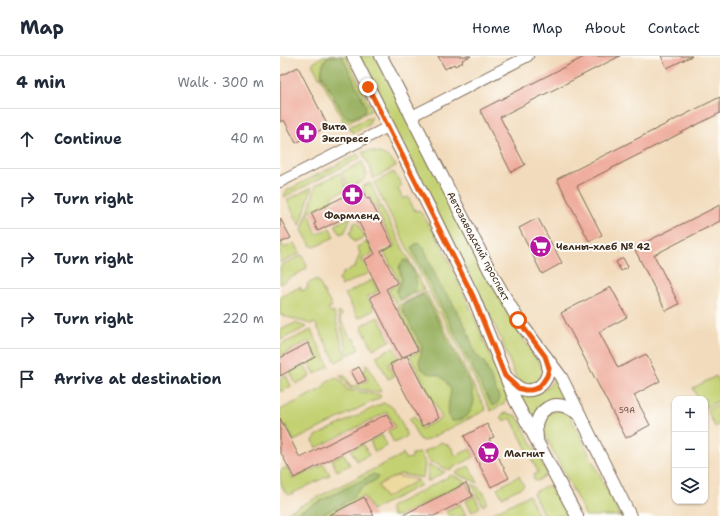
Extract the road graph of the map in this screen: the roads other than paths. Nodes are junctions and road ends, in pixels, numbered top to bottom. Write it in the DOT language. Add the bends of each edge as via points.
graph roads {
  1 [pos="353,56"];
  2 [pos="381,56"];
  3 [pos="528,56"];
  4 [pos="412,116"];
  5 [pos="388,127"];
  6 [pos="280,182"];
  7 [pos="545,356"];
  8 [pos="505,376"];
  9 [pos="581,416"];
  10 [pos="538,442"];
  11 [pos="577,516"];
  12 [pos="630,516"];
  1 -- 5 [label="street"];
  2 -- 4 [label="street, Автозаводский проспект"];
  3 -- 4 [label="street"];
  4 -- 7 [label="street, Автозаводский проспект" via="490,272 519,321"];
  5 -- 6 [label="street"];
  5 -- 8 [label="street" via="473,296"];
  7 -- 8 [label="street" via="549,368 547,376 538,388 518,388"];
  7 -- 9 [label="street, Автозаводский проспект" via="561,376"];
  8 -- 10 [label="street"];
  9 -- 10 [label="street" via="559,405 545,409 537,420"];
  9 -- 12 [label="street, Автозаводский проспект"];
  10 -- 11 [label="street"];
}
